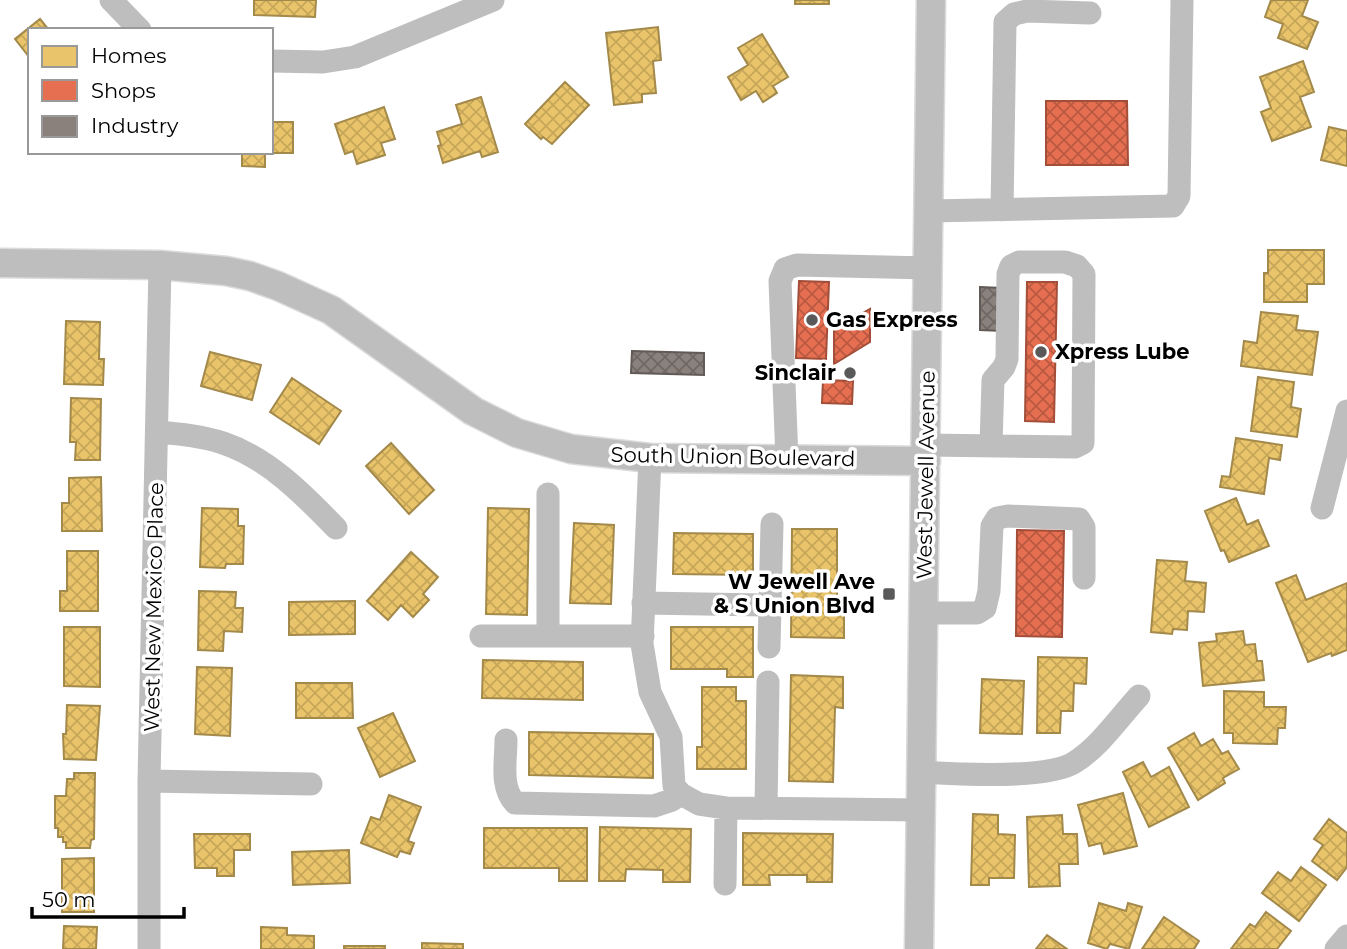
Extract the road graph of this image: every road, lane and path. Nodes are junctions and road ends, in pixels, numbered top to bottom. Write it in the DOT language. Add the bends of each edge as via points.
graph roads {
  1 [pos="111,0"];
  2 [pos="493,0"];
  3 [pos="931,0"];
  4 [pos="1182,0"];
  5 [pos="1090,13"];
  6 [pos="138,28"];
  7 [pos="273,61"];
  8 [pos="1002,210"];
  9 [pos="929,211"];
  10 [pos="0,263"];
  11 [pos="160,265"];
  12 [pos="929,268"];
  13 [pos="1347,411"];
  14 [pos="158,432"];
  15 [pos="990,445"];
  16 [pos="926,453"];
  17 [pos="650,458"];
  18 [pos="787,460"];
  19 [pos="548,494"];
  20 [pos="1322,508"];
  21 [pos="772,524"];
  22 [pos="336,528"];
  23 [pos="1084,578"];
  24 [pos="643,603"];
  25 [pos="770,605"];
  26 [pos="924,613"];
  27 [pos="481,636"];
  28 [pos="548,636"];
  29 [pos="643,636"];
  30 [pos="769,647"];
  31 [pos="768,682"];
  32 [pos="1139,696"];
  33 [pos="506,740"];
  34 [pos="921,772"];
  35 [pos="149,781"];
  36 [pos="310,784"];
  37 [pos="681,794"];
  38 [pos="726,808"];
  39 [pos="766,808"];
  40 [pos="921,810"];
  41 [pos="725,884"];
  42 [pos="1347,936"];
  43 [pos="149,949"];
  44 [pos="919,949"];
  45 [pos="1336,949"];
  1 -- 6 [label="street"];
  2 -- 7 [label="street" via="355,57"];
  3 -- 9 [label="main road, West Jewell Avenue"];
  4 -- 8 [label="street" via="1179,195 1173,206"];
  5 -- 8 [label="street" via="1027,11 1005,22"];
  8 -- 9 [label="street"];
  9 -- 12 [label="main road, West Jewell Avenue"];
  10 -- 11 [label="main road, South Union Boulevard"];
  11 -- 14 [label="street, West New Mexico Place"];
  11 -- 17 [label="main road, South Union Boulevard" via="250,276 305,298 358,328 466,406 517,433 572,449"];
  12 -- 16 [label="main road, West Jewell Avenue"];
  12 -- 18 [label="street" via="797,265 785,269 780,281"];
  13 -- 20 [label="street"];
  14 -- 22 [label="street" via="222,442 249,456 288,483"];
  14 -- 35 [label="street, West New Mexico Place"];
  15 -- 15 [label="street" via="1075,447 1083,443 1084,274 1077,266 1019,262 1011,267 1007,359 993,380"];
  15 -- 16 [label="street"];
  16 -- 18 [label="main road, South Union Boulevard"];
  16 -- 26 [label="main road, West Jewell Avenue"];
  17 -- 18 [label="main road, South Union Boulevard"];
  17 -- 24 [label="street"];
  19 -- 28 [label="street"];
  21 -- 25 [label="street"];
  23 -- 26 [label="street" via="1084,527 1079,519 997,518 992,526 985,608"];
  24 -- 25 [label="street"];
  24 -- 29 [label="street"];
  25 -- 30 [label="street"];
  26 -- 34 [label="main road, West Jewell Avenue"];
  27 -- 28 [label="street"];
  28 -- 29 [label="street"];
  29 -- 37 [label="street" via="650,692 670,737 674,786"];
  31 -- 39 [label="street"];
  32 -- 34 [label="street" via="1088,751 1066,767 1044,772"];
  33 -- 37 [label="street" via="505,783 507,795 515,803 654,806"];
  34 -- 40 [label="main road, West Jewell Avenue"];
  35 -- 36 [label="street"];
  35 -- 43 [label="street, West New Mexico Place"];
  37 -- 38 [label="street" via="699,804"];
  38 -- 39 [label="street"];
  38 -- 41 [label="street"];
  39 -- 40 [label="street"];
  40 -- 44 [label="main road, West Jewell Avenue"];
  42 -- 45 [label="street"];
}
